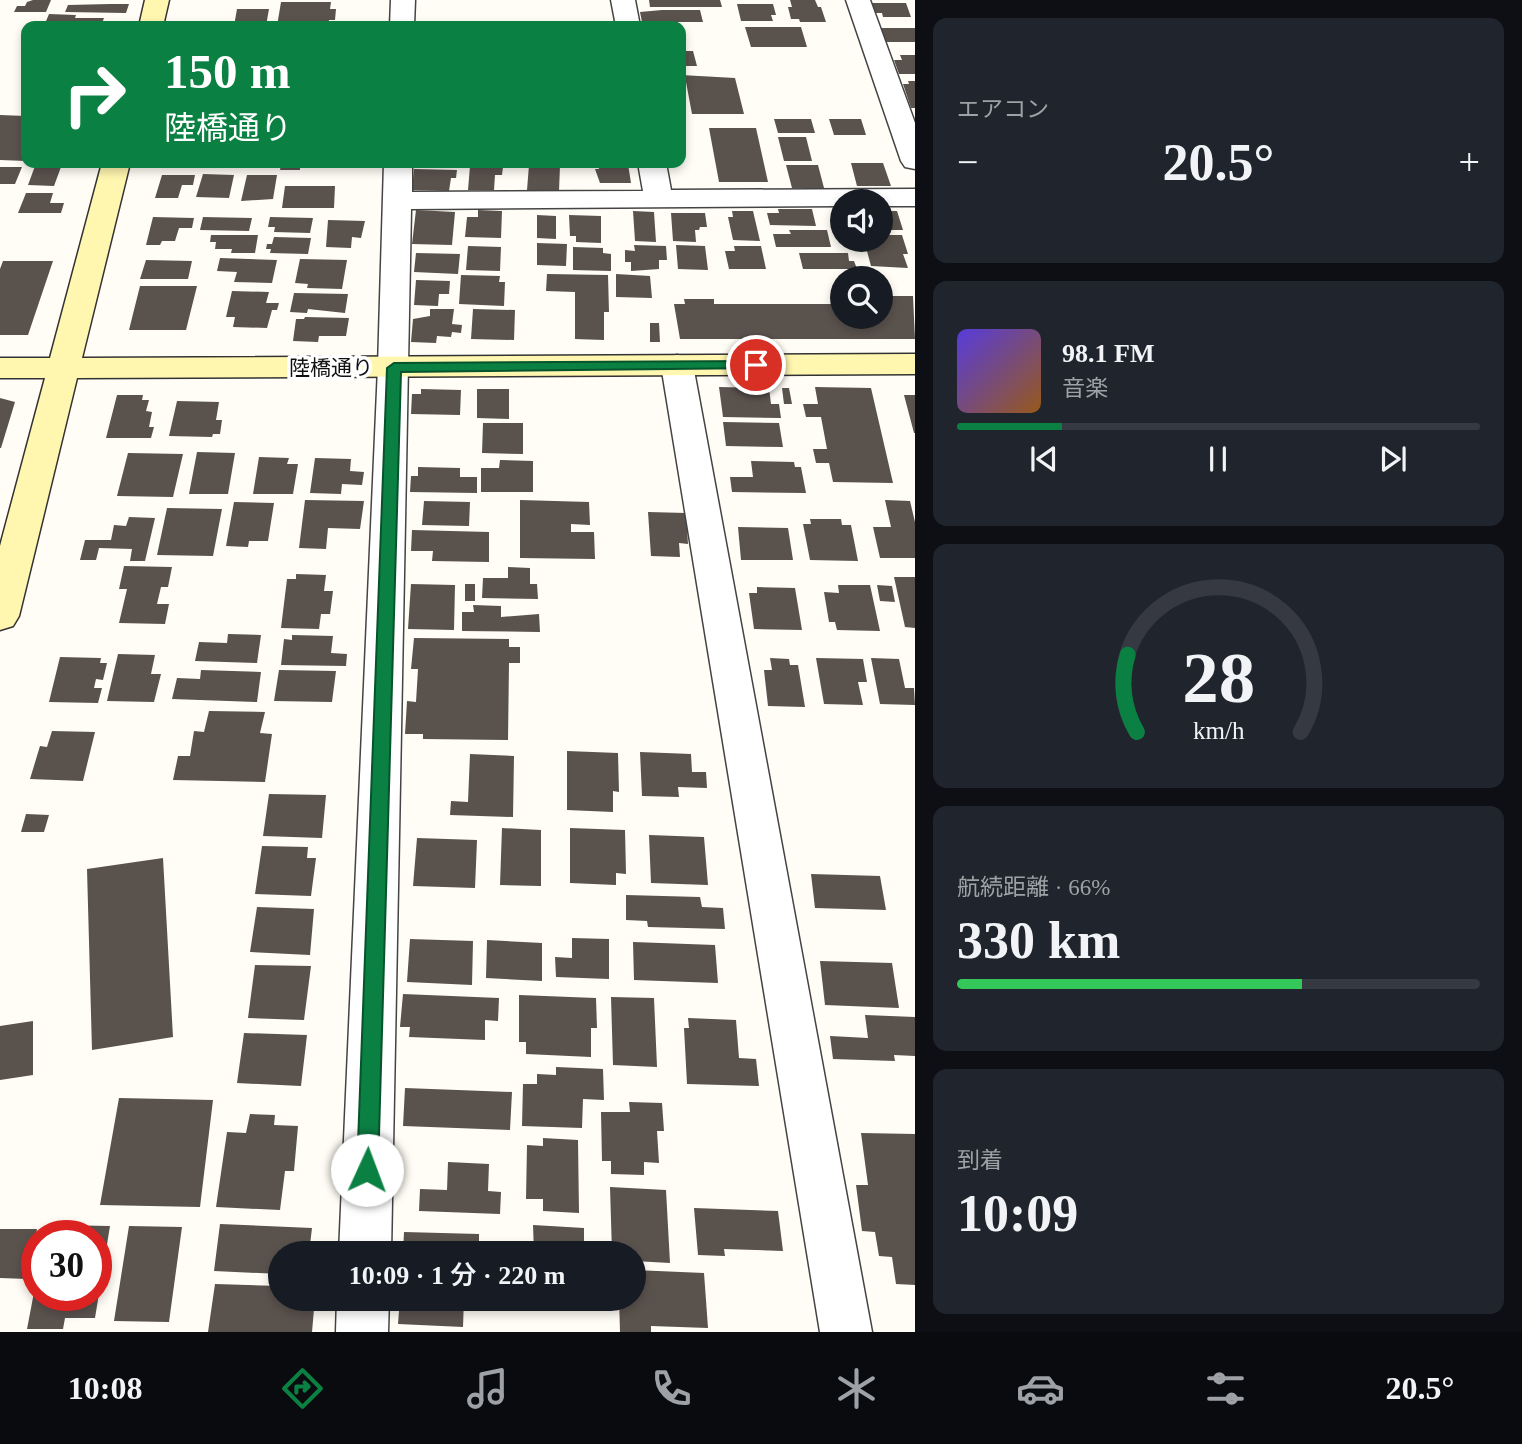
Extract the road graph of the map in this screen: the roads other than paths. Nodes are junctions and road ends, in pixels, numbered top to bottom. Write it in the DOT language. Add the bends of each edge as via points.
graph roads {
  1 [pos="157,0"];
  2 [pos="403,0"];
  3 [pos="623,0"];
  4 [pos="858,0"];
  5 [pos="151,21"];
  6 [pos="402,21"];
  7 [pos="627,21"];
  8 [pos="915,161"];
  9 [pos="115,168"];
  10 [pos="653,168"];
  11 [pos="397,182"];
  12 [pos="915,197"];
  13 [pos="658,198"];
  14 [pos="915,364"];
  15 [pos="677,365"];
  16 [pos="0,368"];
  17 [pos="63,368"];
  18 [pos="394,368"];
  19 [pos="0,616"];
  20 [pos="365,1241"];
  21 [pos="363,1311"];
  22 [pos="362,1332"];
  23 [pos="846,1332"];
  1 -- 5 [label="street"];
  2 -- 6 [label="street"];
  3 -- 7 [label="street"];
  4 -- 8 [label="street"];
  9 -- 17 [label="street"];
  10 -- 13 [label="street"];
  11 -- 13 [label="street"];
  11 -- 18 [label="street"];
  12 -- 13 [label="street"];
  14 -- 15 [label="street, 陸橋通り"];
  15 -- 18 [label="street, 陸橋通り"];
  15 -- 23 [label="street"];
  16 -- 17 [label="street, 陸橋通り"];
  17 -- 18 [label="street, 陸橋通り"];
  17 -- 19 [label="street"];
  18 -- 20 [label="street"];
  21 -- 22 [label="street"];
}
